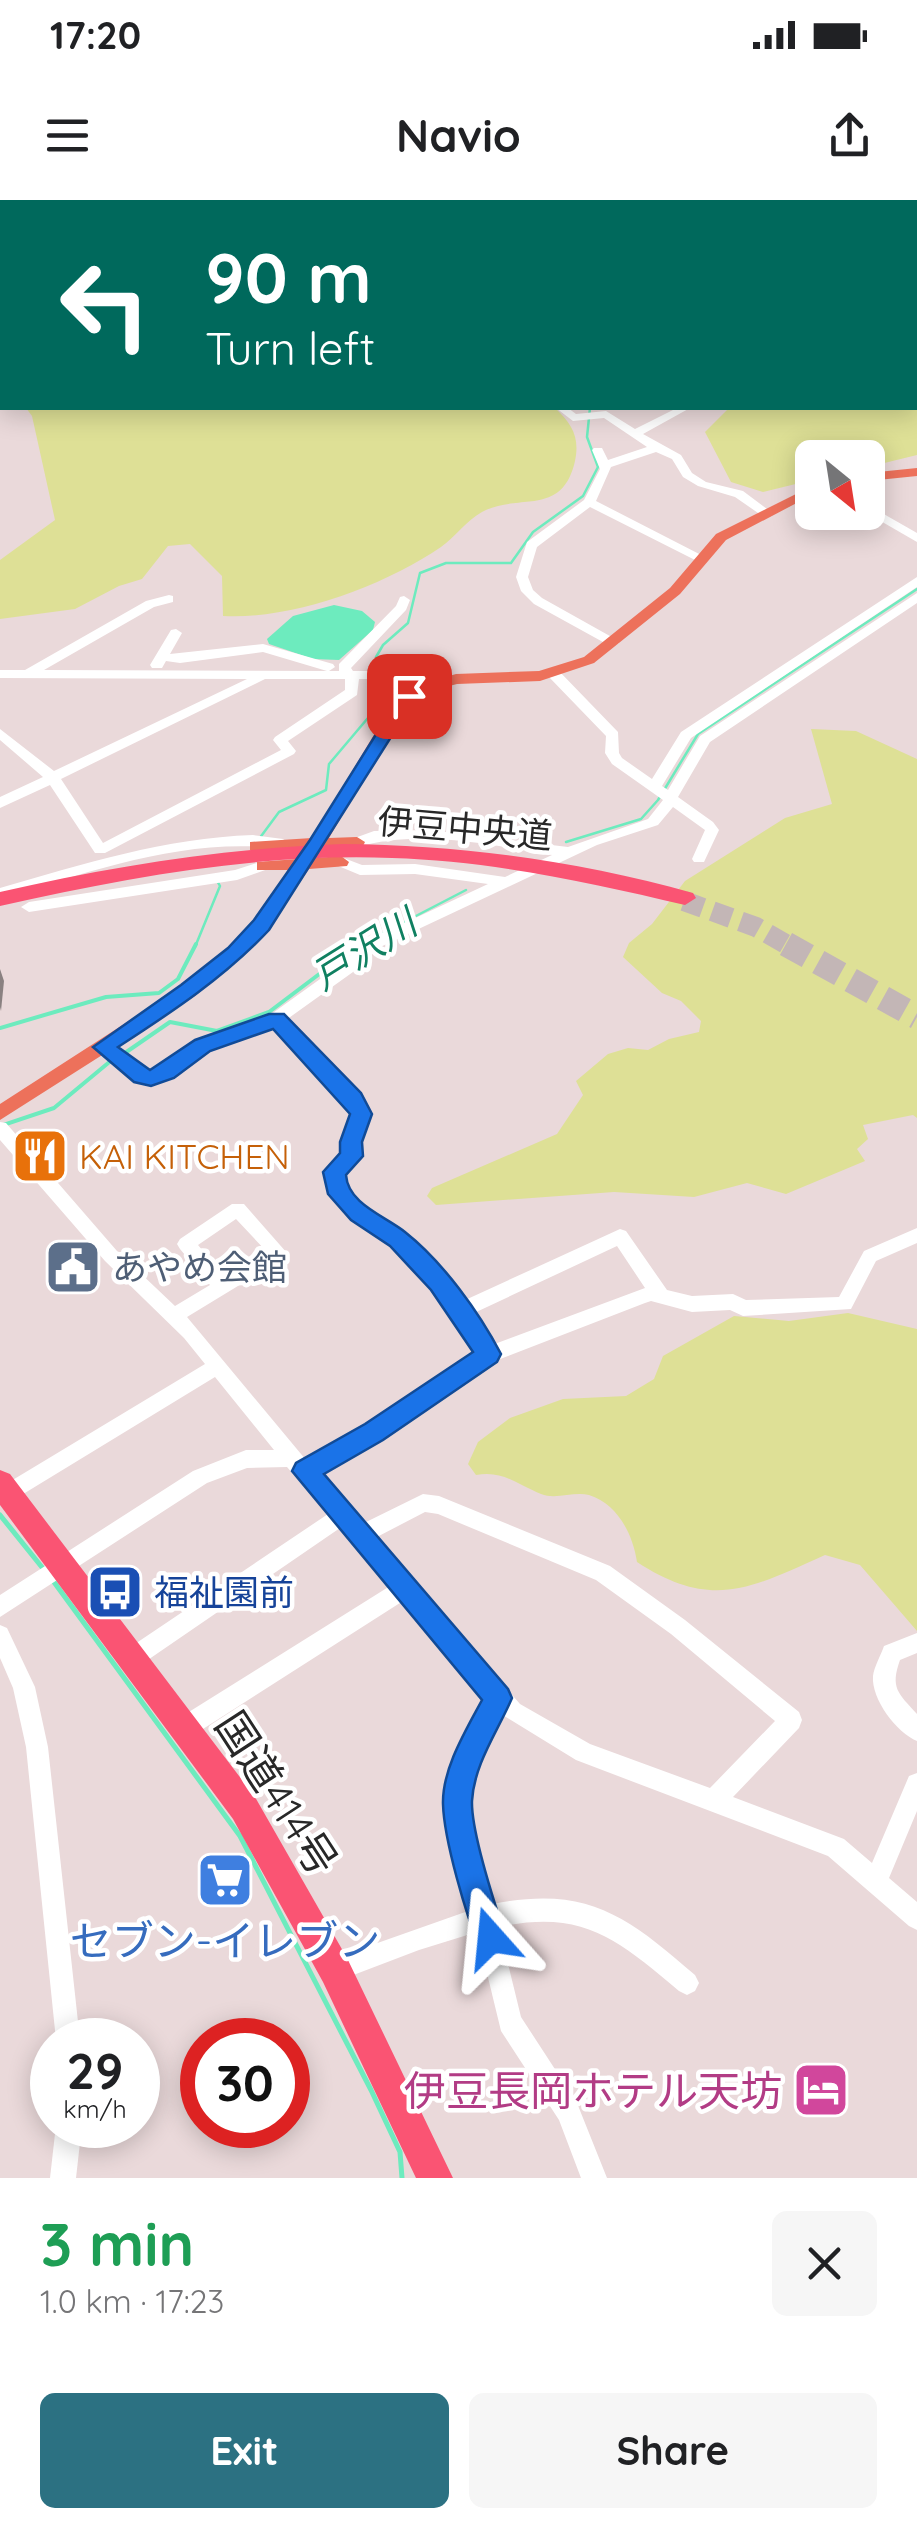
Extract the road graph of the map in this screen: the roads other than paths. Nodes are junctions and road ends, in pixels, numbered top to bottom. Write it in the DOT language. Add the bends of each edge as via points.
graph roads {
  1 [pos="564,410"];
  2 [pos="619,410"];
  3 [pos="681,410"];
  4 [pos="596,415"];
  5 [pos="634,434"];
  6 [pos="657,448"];
  7 [pos="598,450"];
  8 [pos="605,465"];
  9 [pos="917,472"];
  10 [pos="885,475"];
  11 [pos="795,498"];
  12 [pos="588,502"];
  13 [pos="765,512"];
  14 [pos="885,519"];
  15 [pos="917,538"];
  16 [pos="701,558"];
  17 [pos="917,582"];
  18 [pos="169,598"];
  19 [pos="917,598"];
  20 [pos="404,600"];
  21 [pos="176,634"];
  22 [pos="612,643"];
  23 [pos="161,656"];
  24 [pos="352,673"];
  25 [pos="553,673"];
  26 [pos="0,674"];
  27 [pos="27,674"];
  28 [pos="153,675"];
  29 [pos="264,676"];
  30 [pos="428,684"];
  31 [pos="0,732"];
  32 [pos="52,778"];
  33 [pos="662,793"];
  34 [pos="0,803"];
  35 [pos="357,842"];
  36 [pos="283,844"];
  37 [pos="318,844"];
  38 [pos="572,854"];
  39 [pos="422,855"];
  40 [pos="104,856"];
  41 [pos="260,856"];
  42 [pos="699,858"];
  43 [pos="340,862"];
  44 [pos="302,864"];
  45 [pos="509,882"];
  46 [pos="601,882"];
  47 [pos="639,888"];
  48 [pos="132,891"];
  49 [pos="10,899"];
  50 [pos="684,899"];
  51 [pos="276,1019"];
  52 [pos="103,1047"];
  53 [pos="0,1113"];
  54 [pos="0,1128"];
  55 [pos="917,1235"];
  56 [pos="222,1287"];
  57 [pos="661,1297"];
  58 [pos="460,1311"];
  59 [pos="175,1315"];
  60 [pos="488,1354"];
  61 [pos="217,1366"];
  62 [pos="298,1464"];
  63 [pos="4,1488"];
  64 [pos="343,1515"];
  65 [pos="361,1535"];
  66 [pos="53,1573"];
  67 [pos="406,1588"];
  68 [pos="0,1607"];
  69 [pos="0,1636"];
  70 [pos="917,1643"];
  71 [pos="132,1659"];
  72 [pos="498,1698"];
  73 [pos="184,1728"];
  74 [pos="917,1730"];
  75 [pos="917,1784"];
  76 [pos="715,1799"];
  77 [pos="876,1882"];
  78 [pos="917,1918"];
  79 [pos="485,1919"];
  80 [pos="335,1970"];
  81 [pos="687,1983"];
  82 [pos="66,2018"];
  83 [pos="66,2148"];
  84 [pos="63,2178"];
  85 [pos="435,2178"];
  86 [pos="594,2178"];
  1 -- 4 [label="street" via="574,418"];
  2 -- 4 [label="street"];
  3 -- 5 [label="street"];
  4 -- 5 [label="street"];
  5 -- 6 [label="street"];
  6 -- 8 [label="street"];
  6 -- 13 [label="street" via="677,456 687,475 702,484 739,494"];
  7 -- 8 [label="street"];
  8 -- 12 [label="street"];
  9 -- 10 [label="main road"];
  11 -- 13 [label="main road"];
  12 -- 16 [label="street"];
  12 -- 22 [label="street" via="532,545 522,582 560,616"];
  13 -- 16 [label="main road" via="720,538"];
  14 -- 15 [label="street"];
  16 -- 22 [label="main road" via="675,591"];
  17 -- 33 [label="street" via="686,735"];
  18 -- 27 [label="street"];
  19 -- 33 [label="street" via="705,739"];
  20 -- 24 [label="street"];
  21 -- 23 [label="street"];
  22 -- 25 [label="main road"];
  23 -- 24 [label="street" via="263,648"];
  23 -- 28 [label="street"];
  24 -- 29 [label="street"];
  24 -- 30 [label="street" via="413,676"];
  24 -- 40 [label="street" via="352,692 280,740 289,751"];
  25 -- 30 [label="main road"];
  25 -- 33 [label="street" via="613,735 617,761"];
  26 -- 27 [label="street"];
  27 -- 28 [label="street"];
  28 -- 29 [label="street"];
  29 -- 32 [label="street"];
  30 -- 37 [label="main road" via="396,713"];
  31 -- 32 [label="street"];
  32 -- 34 [label="street"];
  32 -- 40 [label="street"];
  33 -- 38 [label="street" via="653,822"];
  33 -- 42 [label="street" via="712,830"];
  35 -- 37 [label="main road"];
  35 -- 38 [label="street" via="372,836 461,837"];
  35 -- 39 [label="highway"];
  36 -- 37 [label="main road"];
  36 -- 40 [label="street" via="252,838"];
  36 -- 41 [label="main road"];
  37 -- 44 [label="main road"];
  38 -- 45 [label="street"];
  39 -- 43 [label="highway"];
  39 -- 46 [label="highway"];
  39 -- 47 [label="highway" via="567,864"];
  40 -- 48 [label="street"];
  40 -- 49 [label="street"];
  41 -- 44 [label="main road"];
  41 -- 48 [label="street" via="238,876"];
  41 -- 49 [label="highway"];
  43 -- 44 [label="main road"];
  43 -- 45 [label="street" via="360,870"];
  44 -- 52 [label="main road" via="236,953"];
  45 -- 51 [label="street" via="371,945"];
  46 -- 47 [label="highway, 伊豆中央道"];
  46 -- 49 [label="highway, 伊豆中央道" via="480,862 320,856 170,870"];
  47 -- 49 [label="highway, 伊豆中央道" via="487,858 361,851 221,859"];
  47 -- 50 [label="highway, 伊豆中央道"];
  48 -- 49 [label="street"];
  51 -- 52 [label="street" via="203,1046 151,1078"];
  51 -- 58 [label="street" via="361,1114 352,1156 335,1172 336,1188 359,1214 398,1239"];
  52 -- 53 [label="main road"];
  54 -- 59 [label="street" via="111,1256"];
  55 -- 57 [label="street" via="870,1256 844,1304 747,1308"];
  56 -- 56 [label="street" via="278,1253 238,1208 186,1244"];
  56 -- 59 [label="street"];
  57 -- 58 [label="street" via="620,1236"];
  57 -- 60 [label="street" via="641,1297"];
  58 -- 60 [label="street"];
  59 -- 61 [label="street"];
  60 -- 62 [label="street" via="374,1432"];
  61 -- 62 [label="street"];
  61 -- 63 [label="street"];
  62 -- 64 [label="street"];
  62 -- 66 [label="street" via="246,1458 200,1478"];
  63 -- 66 [label="highway, 国道414号"];
  64 -- 65 [label="street"];
  64 -- 71 [label="street"];
  65 -- 67 [label="street"];
  65 -- 76 [label="street" via="423,1503 439,1505 574,1558 634,1593 790,1720"];
  66 -- 68 [label="street"];
  66 -- 71 [label="highway, 国道414号"];
  67 -- 72 [label="street"];
  67 -- 73 [label="street"];
  69 -- 82 [label="street" via="24,1687 36,1747"];
  70 -- 74 [label="street" via="896,1649 882,1678 890,1700"];
  71 -- 73 [label="highway, 国道414号"];
  72 -- 76 [label="street" via="584,1752"];
  72 -- 79 [label="street" via="470,1750 457,1802"];
  73 -- 80 [label="highway, 国道414号" via="244,1808"];
  75 -- 77 [label="street"];
  76 -- 77 [label="street" via="836,1847"];
  77 -- 78 [label="street"];
  79 -- 80 [label="street"];
  79 -- 81 [label="street" via="522,1909 570,1910 625,1932"];
  79 -- 86 [label="street" via="512,2030 568,2112"];
  80 -- 85 [label="highway, 国道414号"];
  83 -- 84 [label="street"];
}
